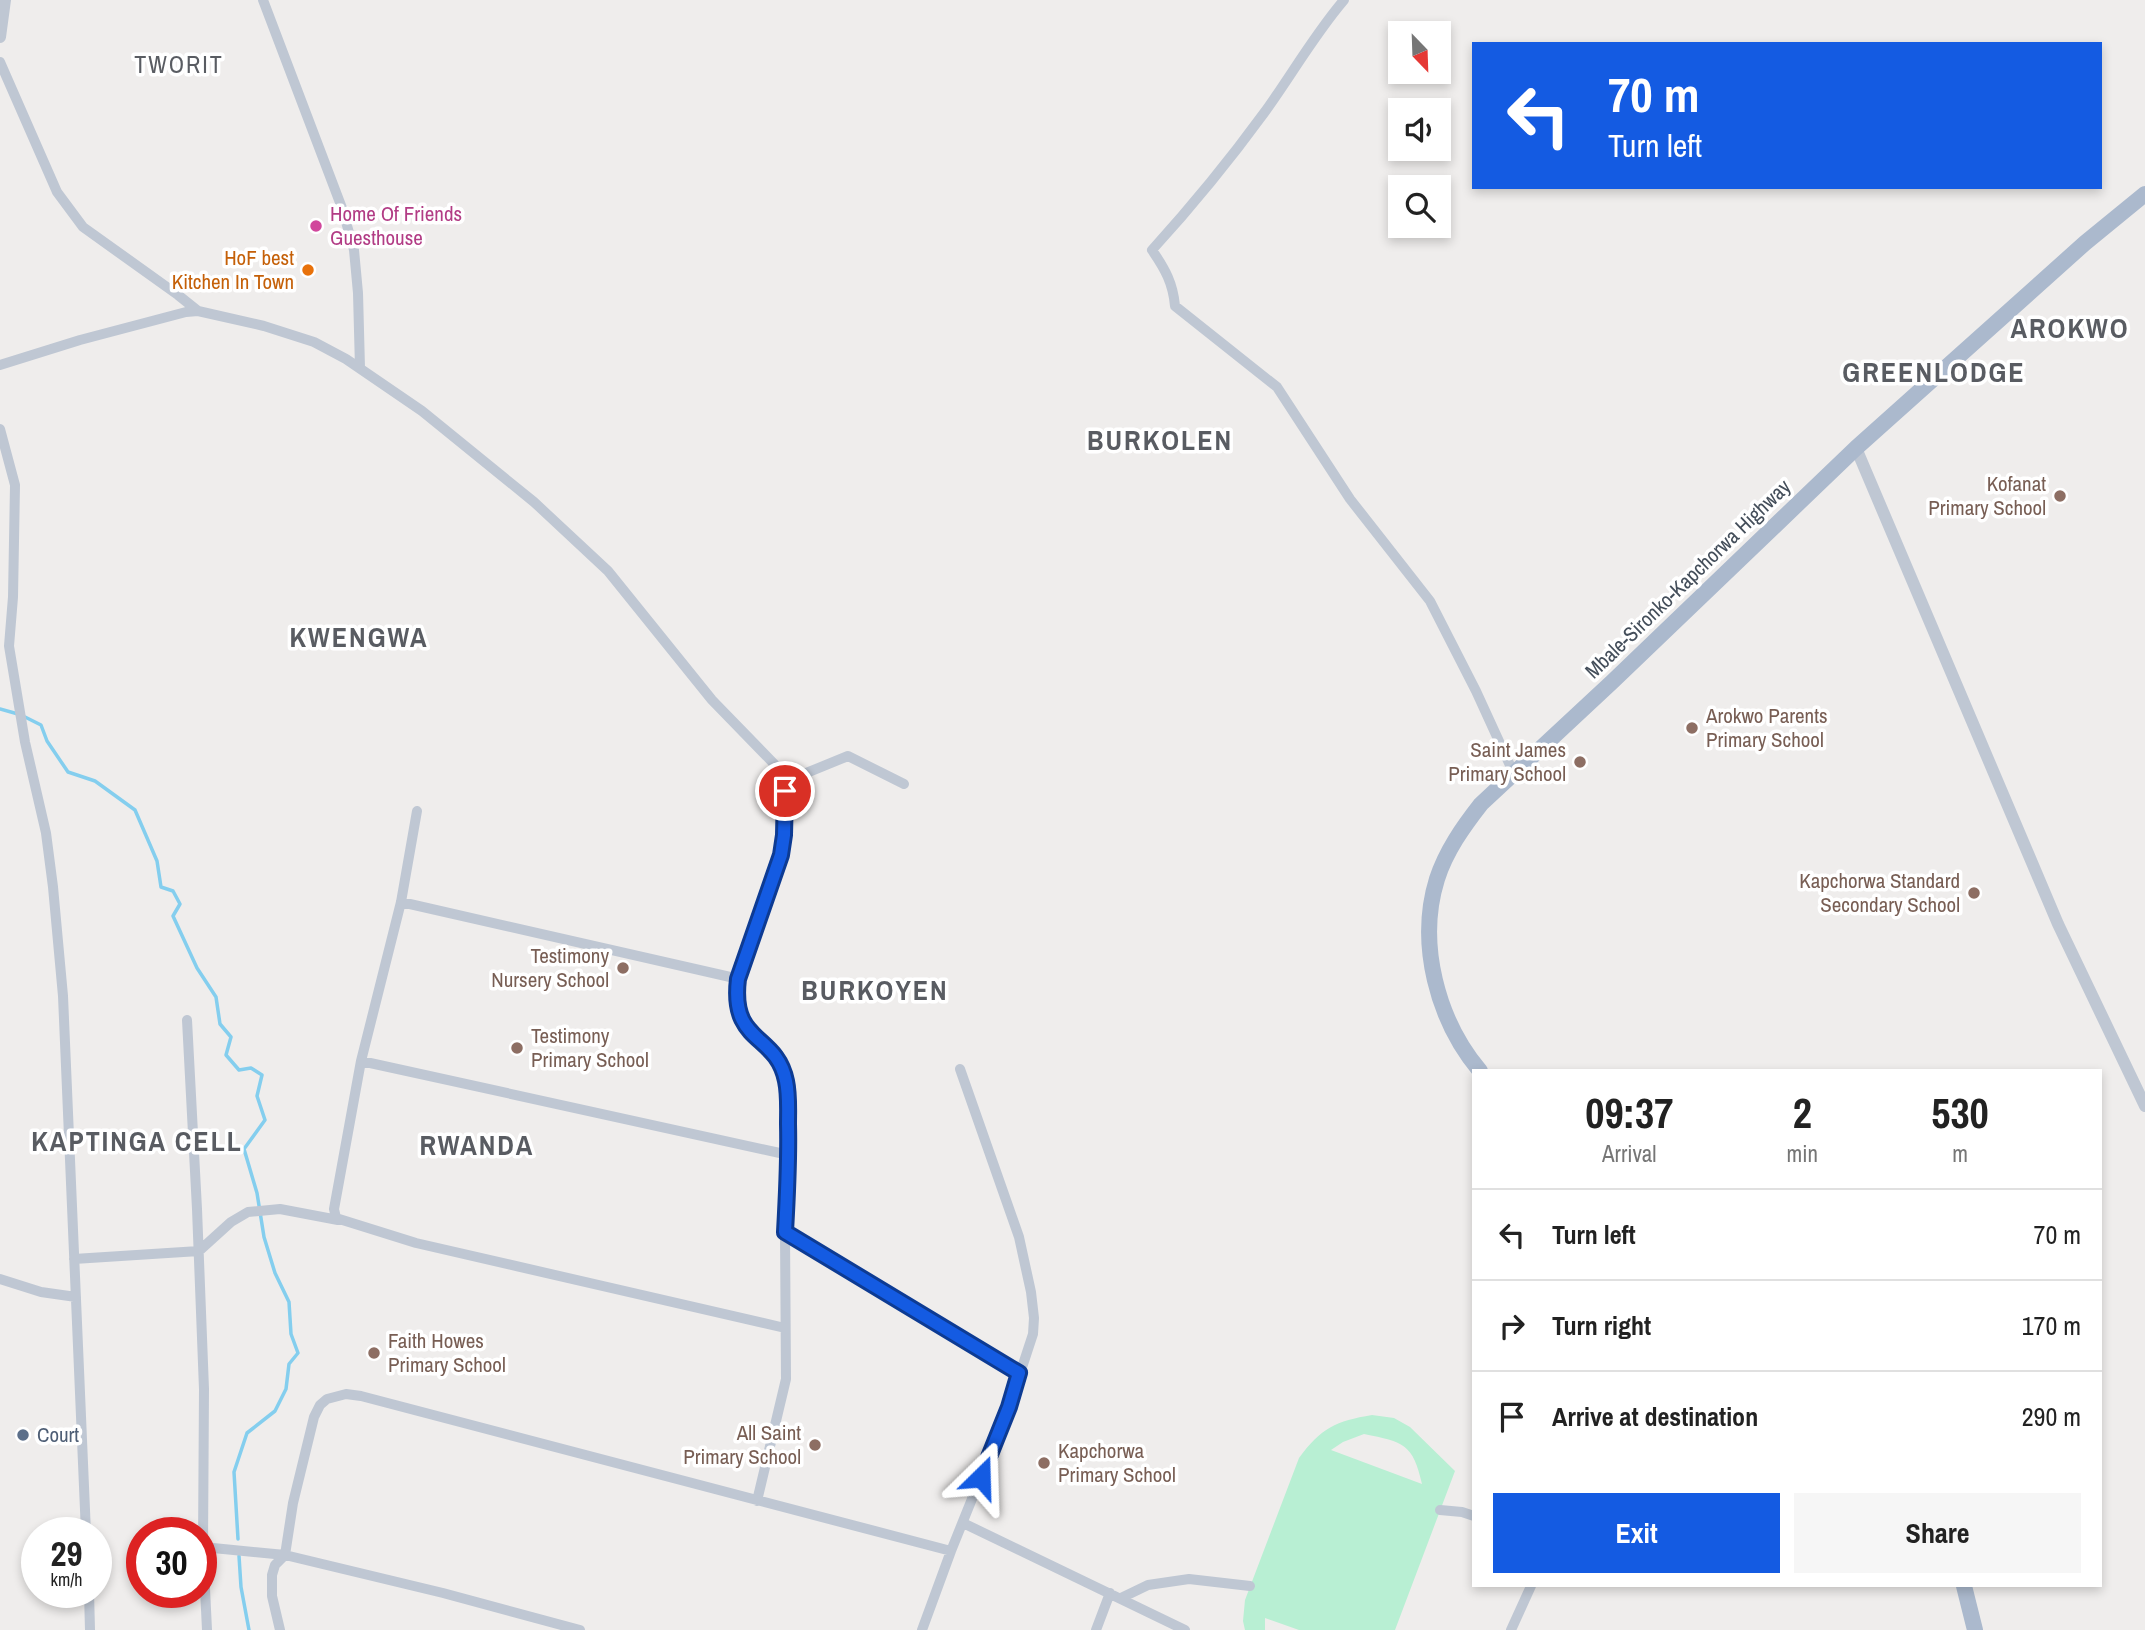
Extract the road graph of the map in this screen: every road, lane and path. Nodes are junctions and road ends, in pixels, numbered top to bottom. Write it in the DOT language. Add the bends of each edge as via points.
graph roads {
  1 [pos="5,0"];
  2 [pos="263,0"];
  3 [pos="1344,0"];
  4 [pos="0,37"];
  5 [pos="0,62"];
  6 [pos="2145,194"];
  7 [pos="198,312"];
  8 [pos="0,365"];
  9 [pos="360,368"];
  10 [pos="0,429"];
  11 [pos="1856,448"];
  12 [pos="5,468"];
  13 [pos="1514,774"];
  14 [pos="784,782"];
  15 [pos="904,784"];
  16 [pos="417,811"];
  17 [pos="401,902"];
  18 [pos="738,979"];
  19 [pos="187,1020"];
  20 [pos="361,1061"];
  21 [pos="960,1069"];
  22 [pos="1479,1069"];
  23 [pos="2145,1106"];
  24 [pos="789,1155"];
  25 [pos="338,1220"];
  26 [pos="785,1232"];
  27 [pos="199,1251"];
  28 [pos="74,1259"];
  29 [pos="0,1279"];
  30 [pos="76,1297"];
  31 [pos="785,1328"];
  32 [pos="1019,1373"];
  33 [pos="757,1501"];
  34 [pos="1440,1510"];
  35 [pos="1472,1515"];
  36 [pos="85,1517"];
  37 [pos="203,1517"];
  38 [pos="963,1523"];
  39 [pos="217,1548"];
  40 [pos="951,1551"];
  41 [pos="285,1555"];
  42 [pos="1250,1586"];
  43 [pos="1531,1587"];
  44 [pos="1964,1587"];
  45 [pos="1110,1593"];
  46 [pos="1121,1598"];
  47 [pos="89,1608"];
  48 [pos="206,1608"];
  49 [pos="90,1630"];
  50 [pos="207,1630"];
  51 [pos="280,1630"];
  52 [pos="580,1630"];
  53 [pos="922,1630"];
  54 [pos="1096,1630"];
  55 [pos="1185,1630"];
  56 [pos="1511,1630"];
  57 [pos="1975,1630"];
  1 -- 4 [label="street"];
  2 -- 9 [label="street" via="354,250"];
  3 -- 13 [label="street" via="1241,144 1152,250 1173,287 1175,306 1277,387 1350,499 1430,601"];
  5 -- 7 [label="street" via="57,192 83,228"];
  6 -- 11 [label="main road, Mbale-Sironko-Kapchorwa Highway"];
  7 -- 8 [label="street"];
  7 -- 9 [label="street" via="314,342"];
  9 -- 14 [label="street" via="422,411 534,502 608,571 712,700 776,764"];
  10 -- 12 [label="street"];
  11 -- 13 [label="main road, Mbale-Sironko-Kapchorwa Highway"];
  11 -- 23 [label="street" via="2058,924"];
  12 -- 28 [label="street" via="15,485 9,646 46,834 63,996"];
  13 -- 22 [label="main road, Mbale-Sironko-Kapchorwa Highway" via="1461,830 1437,877 1430,909 1430,953 1439,997 1454,1033"];
  14 -- 15 [label="street" via="848,756"];
  14 -- 18 [label="street" via="781,855"];
  16 -- 17 [label="street"];
  17 -- 18 [label="street"];
  17 -- 20 [label="street"];
  18 -- 24 [label="street" via="741,1020 774,1055 786,1079"];
  19 -- 27 [label="street"];
  20 -- 24 [label="street"];
  20 -- 25 [label="street" via="334,1209"];
  21 -- 32 [label="street" via="1019,1237 1031,1292 1033,1334"];
  24 -- 26 [label="street"];
  25 -- 27 [label="street" via="279,1209 248,1212"];
  25 -- 31 [label="street" via="416,1243"];
  26 -- 31 [label="street"];
  26 -- 32 [label="street"];
  27 -- 28 [label="street"];
  27 -- 37 [label="street"];
  28 -- 30 [label="street"];
  29 -- 30 [label="street" via="41,1293"];
  30 -- 36 [label="street"];
  31 -- 33 [label="street" via="785,1391"];
  32 -- 38 [label="street"];
  33 -- 40 [label="street"];
  33 -- 41 [label="street" via="361,1396 338,1395 323,1401 314,1417"];
  34 -- 35 [label="street"];
  38 -- 40 [label="street"];
  38 -- 45 [label="street"];
  39 -- 41 [label="street"];
  40 -- 53 [label="street"];
  41 -- 51 [label="street" via="275,1565 271,1579"];
  41 -- 52 [label="street"];
  42 -- 46 [label="street" via="1189,1579 1148,1585"];
  43 -- 56 [label="street"];
  44 -- 57 [label="main road"];
  45 -- 46 [label="street"];
  45 -- 54 [label="street"];
  46 -- 55 [label="street"];
  47 -- 49 [label="street"];
  48 -- 50 [label="street"];
}
